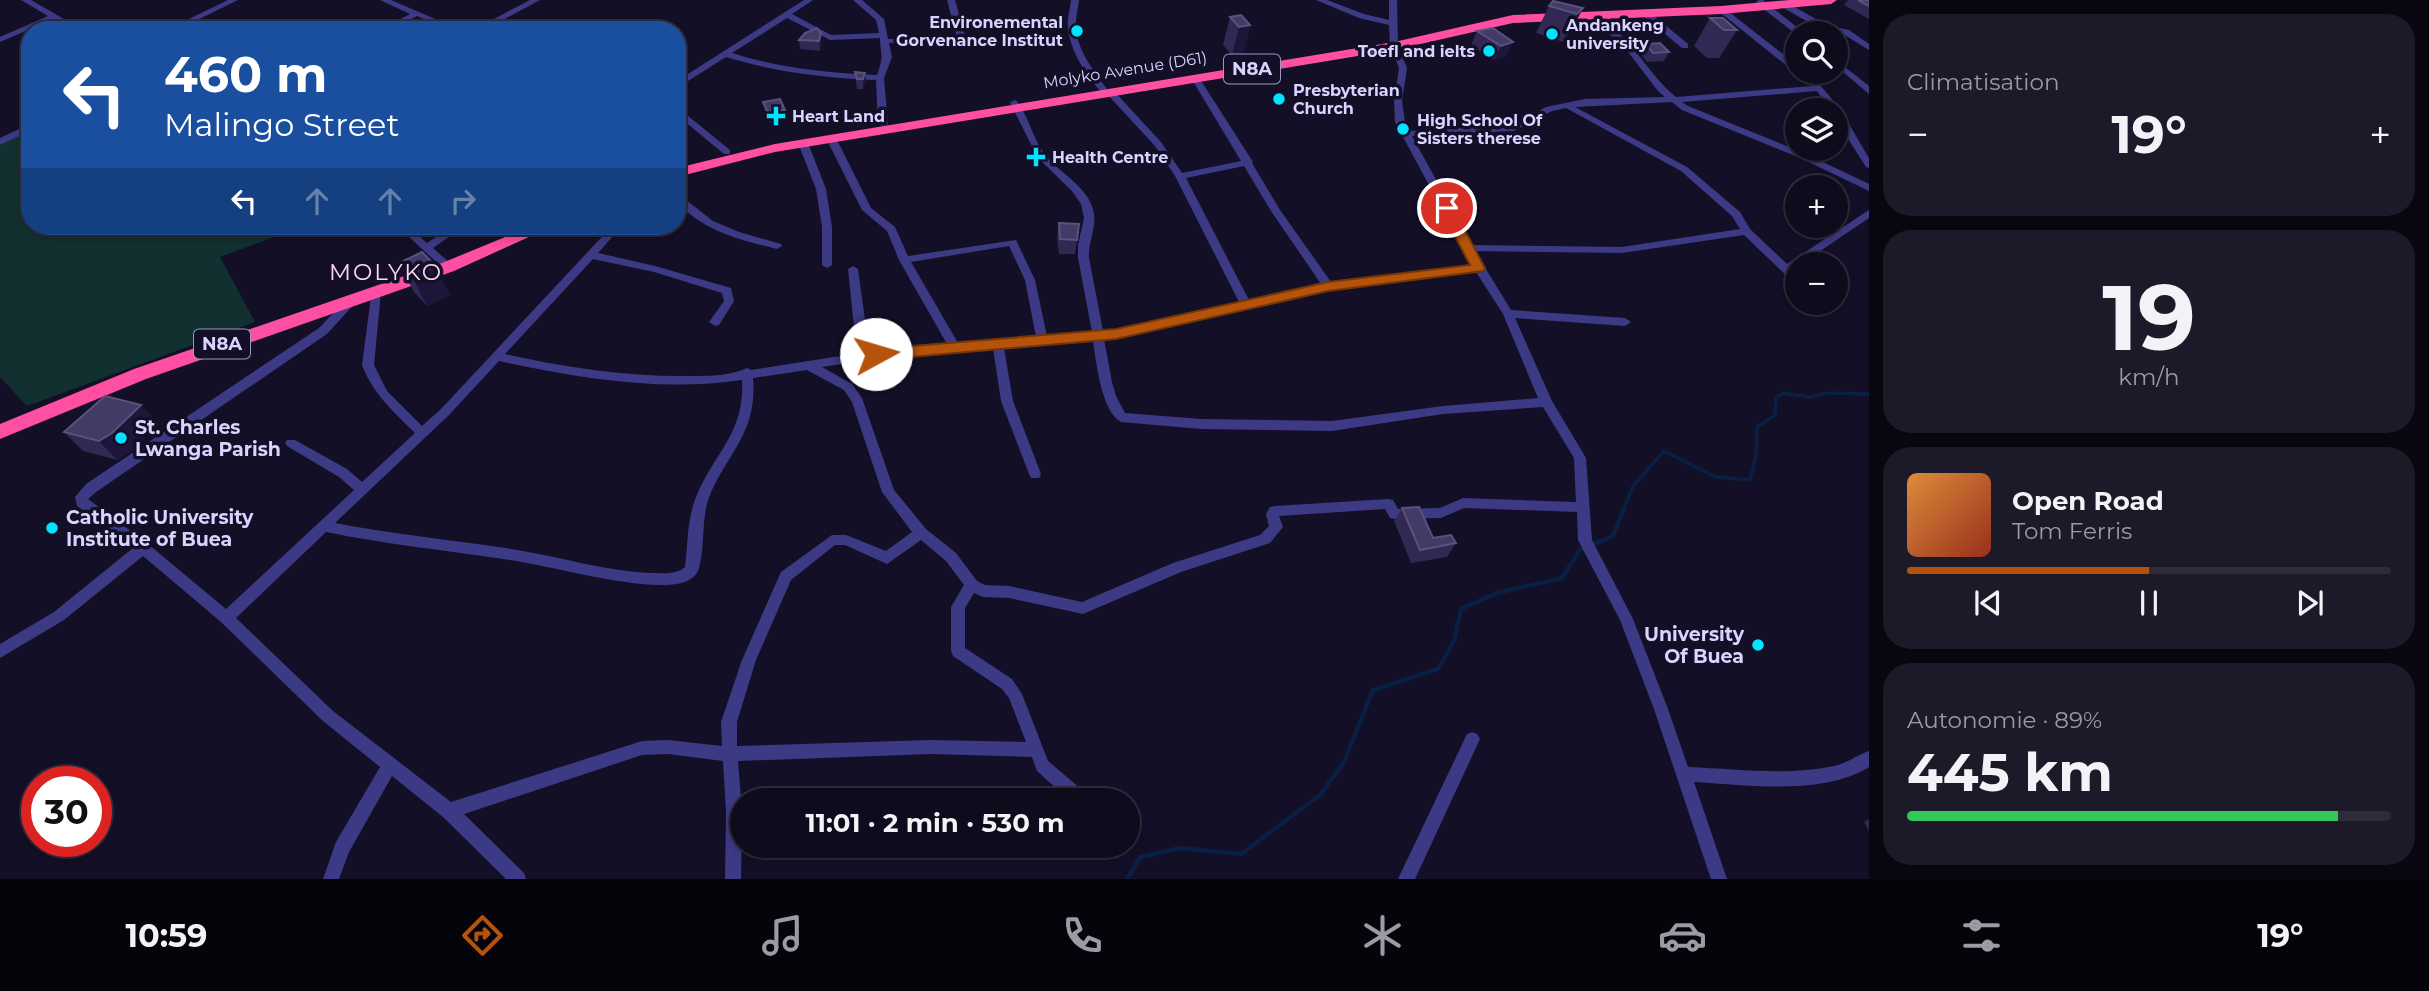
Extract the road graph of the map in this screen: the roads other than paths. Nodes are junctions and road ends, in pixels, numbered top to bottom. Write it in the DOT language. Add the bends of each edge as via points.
graph roads {
  1 [pos="234,0"];
  2 [pos="384,0"];
  3 [pos="536,0"];
  4 [pos="809,0"];
  5 [pos="857,0"];
  6 [pos="951,0"];
  7 [pos="1075,0"];
  8 [pos="1320,0"];
  9 [pos="1393,0"];
  10 [pos="1832,0"];
  11 [pos="31,1"];
  12 [pos="1772,3"];
  13 [pos="1719,5"];
  14 [pos="1644,12"];
  15 [pos="418,13"];
  16 [pos="786,14"];
  17 [pos="1589,14"];
  18 [pos="55,16"];
  19 [pos="44,21"];
  20 [pos="64,21"];
  21 [pos="189,21"];
  22 [pos="402,21"];
  23 [pos="436,21"];
  24 [pos="495,21"];
  25 [pos="1789,21"];
  26 [pos="1393,23"];
  27 [pos="21,31"];
  28 [pos="883,38"];
  29 [pos="0,40"];
  30 [pos="1393,44"];
  31 [pos="1685,46"];
  32 [pos="1869,48"];
  33 [pos="726,54"];
  34 [pos="1785,59"];
  35 [pos="1848,73"];
  36 [pos="880,78"];
  37 [pos="1195,78"];
  38 [pos="686,79"];
  39 [pos="1814,84"];
  40 [pos="1819,88"];
  41 [pos="1107,90"];
  42 [pos="1869,91"];
  43 [pos="1672,98"];
  44 [pos="1826,98"];
  45 [pos="1016,105"];
  46 [pos="1566,105"];
  47 [pos="686,118"];
  48 [pos="883,124"];
  49 [pos="21,132"];
  50 [pos="1848,132"];
  51 [pos="1406,134"];
  52 [pos="831,138"];
  53 [pos="0,142"];
  54 [pos="803,143"];
  55 [pos="727,152"];
  56 [pos="1248,162"];
  57 [pos="686,164"];
  58 [pos="1869,165"];
  59 [pos="686,171"];
  60 [pos="1181,176"];
  61 [pos="1869,188"];
  62 [pos="686,206"];
  63 [pos="1869,213"];
  64 [pos="1746,232"];
  65 [pos="411,235"];
  66 [pos="446,235"];
  67 [pos="509,235"];
  68 [pos="522,235"];
  69 [pos="609,235"];
  70 [pos="777,246"];
  71 [pos="426,248"];
  72 [pos="1468,248"];
  73 [pos="1812,252"];
  74 [pos="591,254"];
  75 [pos="904,260"];
  76 [pos="445,265"];
  77 [pos="827,265"];
  78 [pos="1785,265"];
  79 [pos="1479,268"];
  80 [pos="853,269"];
  81 [pos="1328,286"];
  82 [pos="376,292"];
  83 [pos="353,300"];
  84 [pos="1246,306"];
  85 [pos="1508,314"];
  86 [pos="715,322"];
  87 [pos="1625,322"];
  88 [pos="1096,336"];
  89 [pos="1042,339"];
  90 [pos="998,344"];
  91 [pos="954,346"];
  92 [pos="495,356"];
  93 [pos="859,359"];
  94 [pos="807,365"];
  95 [pos="747,372"];
  96 [pos="1546,402"];
  97 [pos="0,423"];
  98 [pos="0,432"];
  99 [pos="422,433"];
  100 [pos="291,443"];
  101 [pos="1035,474"];
  102 [pos="361,489"];
  103 [pos="1581,507"];
  104 [pos="323,526"];
  105 [pos="921,533"];
  106 [pos="144,548"];
  107 [pos="972,585"];
  108 [pos="226,618"];
  109 [pos="0,652"];
  110 [pos="1472,739"];
  111 [pos="1037,750"];
  112 [pos="730,754"];
  113 [pos="1869,758"];
  114 [pos="389,766"];
  115 [pos="1686,775"];
  116 [pos="1067,788"];
  117 [pos="449,811"];
  118 [pos="331,879"];
  119 [pos="518,879"];
  120 [pos="733,879"];
  121 [pos="1406,879"];
  122 [pos="1718,879"];
  1 -- 21 [label="street"];
  2 -- 15 [label="street"];
  3 -- 24 [label="street"];
  4 -- 16 [label="street"];
  5 -- 28 [label="street" via="880,19"];
  6 -- 28 [label="street" via="961,36 933,41"];
  7 -- 41 [label="street" via="1075,39 1087,69"];
  8 -- 26 [label="street"];
  9 -- 26 [label="street"];
  10 -- 12 [label="highway, Molyko Avenue (D61) / N8A"];
  11 -- 18 [label="street"];
  12 -- 13 [label="highway, Molyko Avenue (D61) / N8A"];
  12 -- 25 [label="street"];
  12 -- 32 [label="street" via="1823,27 1846,32"];
  13 -- 14 [label="highway, Molyko Avenue (D61) / N8A"];
  13 -- 30 [label="highway, Molyko Avenue (D61) / N8A" via="1541,11 1475,22"];
  13 -- 34 [label="street"];
  14 -- 17 [label="highway, Molyko Avenue (D61) / N8A"];
  14 -- 31 [label="street"];
  15 -- 22 [label="street"];
  15 -- 23 [label="street"];
  16 -- 28 [label="street" via="824,37"];
  16 -- 33 [label="street"];
  17 -- 30 [label="highway, Molyko Avenue (D61) / N8A" via="1507,20"];
  17 -- 43 [label="street" via="1636,54"];
  18 -- 19 [label="street"];
  18 -- 20 [label="street"];
  26 -- 30 [label="street"];
  27 -- 29 [label="street"];
  28 -- 36 [label="street" via="888,57"];
  30 -- 37 [label="highway, Molyko Avenue (D61) / N8A"];
  30 -- 41 [label="highway, Molyko Avenue (D61) / N8A"];
  30 -- 51 [label="street" via="1403,68 1398,106"];
  33 -- 36 [label="street" via="776,69"];
  33 -- 38 [label="street"];
  35 -- 42 [label="street"];
  36 -- 48 [label="street"];
  37 -- 41 [label="highway, Molyko Avenue (D61) / N8A"];
  37 -- 56 [label="street"];
  39 -- 40 [label="street"];
  40 -- 43 [label="street"];
  40 -- 44 [label="street"];
  41 -- 45 [label="highway, Molyko Avenue (D61) / N8A"];
  41 -- 60 [label="street"];
  43 -- 46 [label="street"];
  43 -- 61 [label="street" via="1685,108"];
  45 -- 48 [label="highway, Molyko Avenue (D61) / N8A"];
  45 -- 52 [label="highway, Molyko Avenue (D61) / N8A"];
  45 -- 88 [label="street" via="1040,156 1087,206 1084,267"];
  46 -- 51 [label="street" via="1514,128"];
  46 -- 64 [label="street" via="1677,164 1736,214"];
  47 -- 55 [label="street"];
  48 -- 55 [label="highway, Molyko Avenue (D61) / N8A"];
  49 -- 53 [label="street"];
  50 -- 58 [label="street"];
  51 -- 72 [label="street"];
  52 -- 54 [label="highway, Molyko Avenue (D61) / N8A"];
  52 -- 75 [label="street" via="867,210 891,229"];
  54 -- 59 [label="highway, Molyko Avenue (D61) / N8A"];
  54 -- 77 [label="street" via="821,189"];
  55 -- 57 [label="highway, Molyko Avenue (D61) / N8A"];
  56 -- 60 [label="street"];
  56 -- 81 [label="street"];
  60 -- 84 [label="street"];
  62 -- 70 [label="street" via="721,231"];
  63 -- 73 [label="street"];
  64 -- 72 [label="street" via="1622,250"];
  64 -- 78 [label="street"];
  65 -- 71 [label="street"];
  66 -- 71 [label="street"];
  67 -- 76 [label="highway, N8A"];
  68 -- 76 [label="highway, N8A"];
  69 -- 74 [label="street"];
  71 -- 76 [label="street"];
  72 -- 79 [label="street"];
  74 -- 86 [label="street" via="727,291 729,301"];
  74 -- 92 [label="street"];
  75 -- 89 [label="street" via="1012,242 1030,280"];
  75 -- 91 [label="street"];
  76 -- 82 [label="highway, N8A"];
  76 -- 97 [label="highway, N8A" via="148,363"];
  79 -- 81 [label="street"];
  79 -- 85 [label="street"];
  80 -- 93 [label="street"];
  81 -- 84 [label="street"];
  82 -- 83 [label="highway, N8A"];
  82 -- 99 [label="street" via="370,375"];
  83 -- 98 [label="highway, N8A" via="140,374"];
  83 -- 106 [label="street" via="323,331 84,493 82,502"];
  84 -- 88 [label="street"];
  85 -- 87 [label="street"];
  85 -- 96 [label="street"];
  88 -- 89 [label="street"];
  88 -- 96 [label="street" via="1118,414 1127,419 1332,426 1443,410"];
  89 -- 90 [label="street"];
  90 -- 91 [label="street"];
  90 -- 101 [label="street" via="1007,401"];
  91 -- 93 [label="street"];
  92 -- 95 [label="street" via="545,368 641,380 699,381"];
  92 -- 99 [label="street"];
  93 -- 94 [label="street"];
  94 -- 95 [label="street"];
  94 -- 105 [label="street" via="848,387 858,401 888,492"];
  95 -- 104 [label="street" via="750,404 744,425 702,496 692,569 685,576 631,576"];
  96 -- 103 [label="street" via="1580,458"];
  99 -- 102 [label="street"];
  100 -- 102 [label="street" via="344,473"];
  102 -- 104 [label="street"];
  103 -- 107 [label="street" via="1463,502 1441,513 1395,514 1388,504 1275,511 1276,527 1265,539 1178,567 1083,608 982,591"];
  103 -- 115 [label="street" via="1587,544 1626,619"];
  104 -- 108 [label="street"];
  105 -- 107 [label="street" via="951,557"];
  105 -- 112 [label="street" via="887,558 846,540 832,540 786,576 749,660 729,722"];
  106 -- 108 [label="street"];
  106 -- 109 [label="street" via="59,616"];
  107 -- 111 [label="street" via="958,607 958,652 1007,684"];
  108 -- 114 [label="street" via="328,716"];
  110 -- 121 [label="street"];
  111 -- 112 [label="street" via="930,747"];
  111 -- 116 [label="street" via="1042,766"];
  112 -- 117 [label="street" via="642,747"];
  112 -- 120 [label="street"];
  113 -- 115 [label="street" via="1847,771 1784,779"];
  114 -- 117 [label="street"];
  114 -- 118 [label="street" via="342,848"];
  115 -- 122 [label="street"];
  117 -- 119 [label="street"];
}
